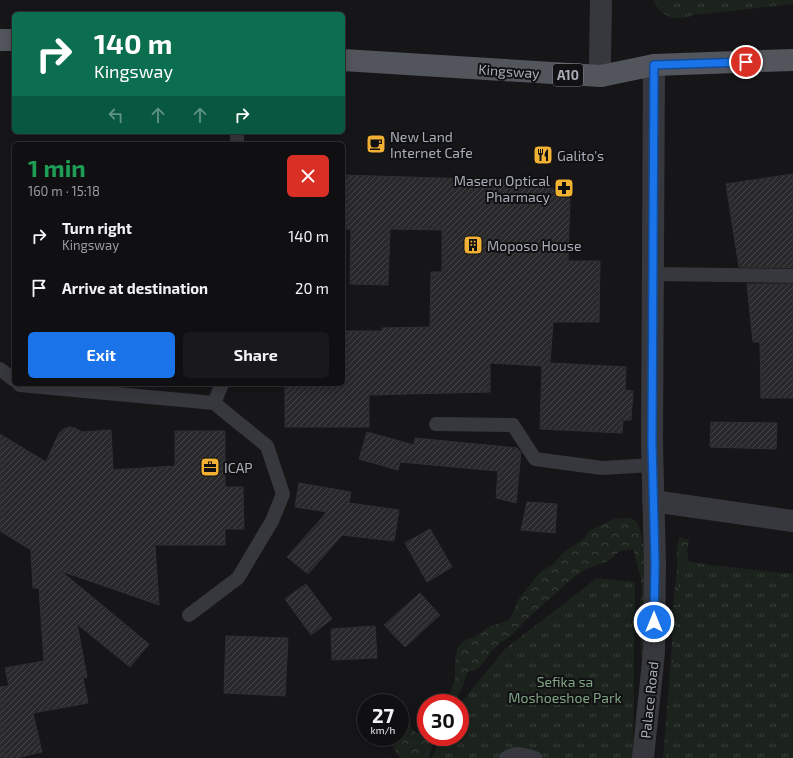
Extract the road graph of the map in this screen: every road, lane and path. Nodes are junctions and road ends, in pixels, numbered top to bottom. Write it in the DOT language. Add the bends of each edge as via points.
graph roads {
  1 [pos="601,0"];
  2 [pos="0,40"];
  3 [pos="12,40"];
  4 [pos="345,60"];
  5 [pos="793,60"];
  6 [pos="654,65"];
  7 [pos="601,76"];
  8 [pos="653,274"];
  9 [pos="793,276"];
  10 [pos="0,369"];
  11 [pos="12,378"];
  12 [pos="31,386"];
  13 [pos="221,386"];
  14 [pos="214,403"];
  15 [pos="436,424"];
  16 [pos="653,466"];
  17 [pos="653,501"];
  18 [pos="793,521"];
  19 [pos="188,616"];
  20 [pos="506,758"];
  21 [pos="535,758"];
  22 [pos="643,758"];
  1 -- 7 [label="street"];
  2 -- 3 [label="main road"];
  4 -- 7 [label="main road, Kingsway / A10"];
  5 -- 6 [label="main road, Kingsway / A10"];
  6 -- 7 [label="main road, Kingsway / A10"];
  6 -- 8 [label="street, Palace Road"];
  8 -- 9 [label="lane"];
  8 -- 16 [label="street, Palace Road"];
  10 -- 11 [label="lane"];
  12 -- 14 [label="lane"];
  13 -- 14 [label="lane"];
  14 -- 19 [label="lane" via="267,446 282,494 272,521 238,578"];
  15 -- 16 [label="lane" via="513,425 535,459 602,468"];
  16 -- 17 [label="street, Palace Road"];
  17 -- 18 [label="street"];
  17 -- 22 [label="street, Palace Road" via="654,652"];
  20 -- 21 [label="lane" via="522,754"];
}
